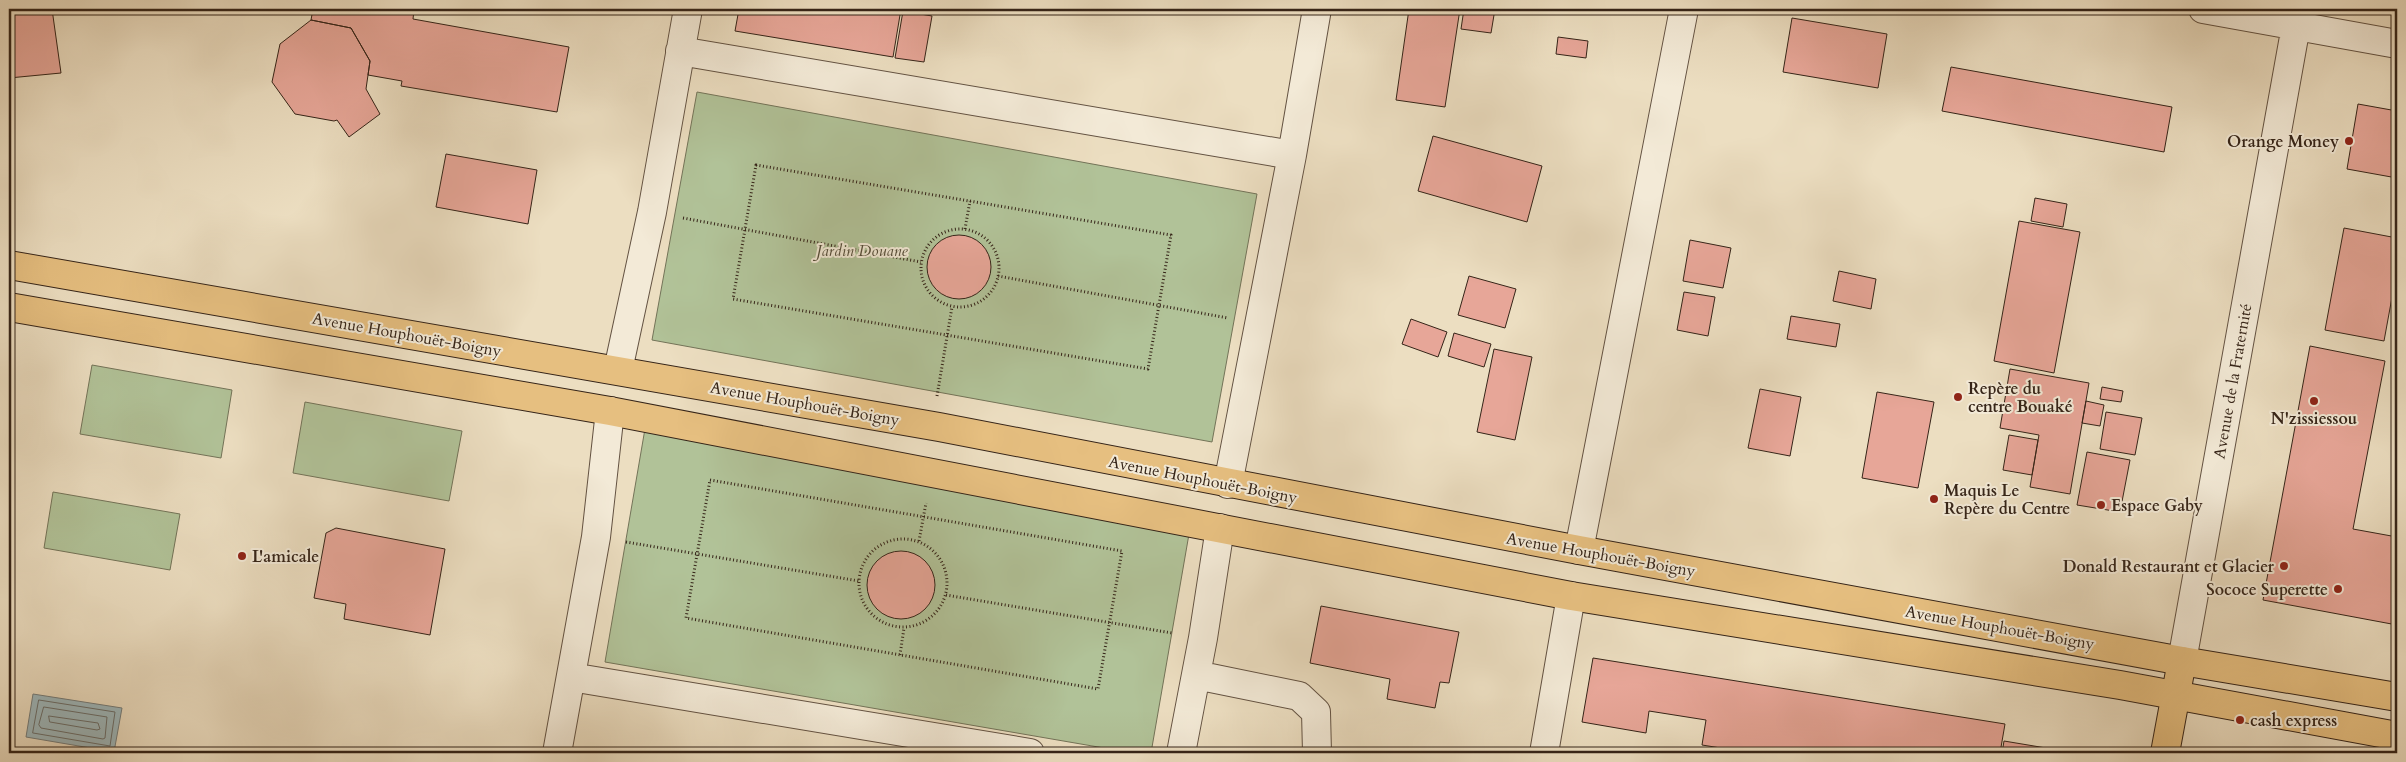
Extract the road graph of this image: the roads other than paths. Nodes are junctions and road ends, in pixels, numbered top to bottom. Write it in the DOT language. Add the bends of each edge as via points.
graph roads {
  1 [pos="688,9"];
  2 [pos="1317,9"];
  3 [pos="1684,9"];
  4 [pos="2203,9"];
  5 [pos="2298,17"];
  6 [pos="2397,44"];
  7 [pos="680,51"];
  8 [pos="1292,155"];
  9 [pos="9,265"];
  10 [pos="9,307"];
  11 [pos="618,370"];
  12 [pos="610,411"];
  13 [pos="1228,484"];
  14 [pos="1220,528"];
  15 [pos="1579,550"];
  16 [pos="1571,596"];
  17 [pos="2182,661"];
  18 [pos="1196,675"];
  19 [pos="571,677"];
  20 [pos="2176,696"];
  21 [pos="2397,697"];
  22 [pos="2397,736"];
  23 [pos="557,753"];
  24 [pos="1030,753"];
  25 [pos="1181,753"];
  26 [pos="1317,753"];
  27 [pos="1544,753"];
  28 [pos="2165,753"];
  1 -- 7 [label="street"];
  2 -- 8 [label="street"];
  3 -- 15 [label="street"];
  4 -- 5 [label="street"];
  5 -- 6 [label="street"];
  5 -- 17 [label="street, Avenue de la Fraternité"];
  7 -- 8 [label="street"];
  7 -- 11 [label="street" via="652,212"];
  8 -- 13 [label="street"];
  9 -- 11 [label="main road, Avenue Houphouët-Boigny"];
  10 -- 12 [label="main road"];
  11 -- 13 [label="main road, Avenue Houphouët-Boigny"];
  12 -- 14 [label="main road"];
  12 -- 19 [label="street" via="596,537"];
  13 -- 15 [label="main road, Avenue Houphouët-Boigny"];
  14 -- 16 [label="main road"];
  14 -- 18 [label="street"];
  15 -- 17 [label="main road, Avenue Houphouët-Boigny"];
  16 -- 20 [label="main road"];
  16 -- 27 [label="street"];
  17 -- 20 [label="main road, Avenue de la Fraternité"];
  17 -- 21 [label="main road, Avenue Houphouët-Boigny"];
  18 -- 25 [label="street"];
  18 -- 26 [label="street" via="1299,696 1316,712"];
  19 -- 23 [label="street"];
  19 -- 24 [label="street"];
  20 -- 22 [label="main road"];
  20 -- 28 [label="main road, Avenue de la Fraternité"];
}
